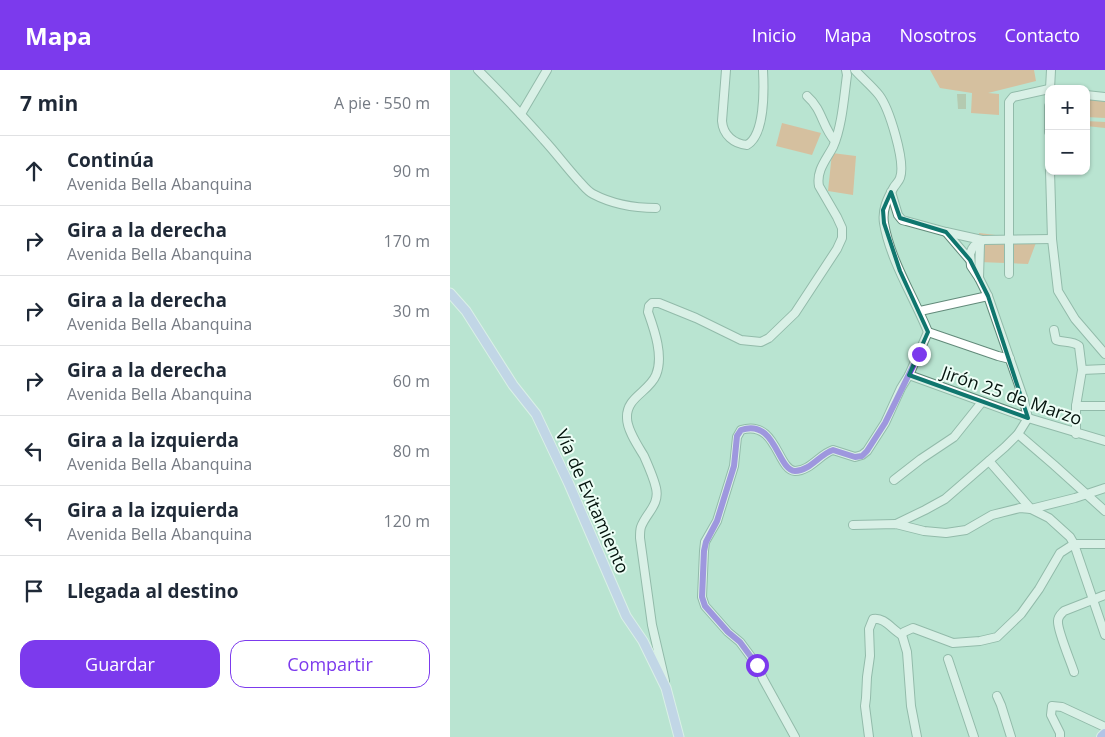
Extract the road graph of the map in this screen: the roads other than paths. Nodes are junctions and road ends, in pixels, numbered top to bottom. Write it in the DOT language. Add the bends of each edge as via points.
graph roads {
  1 [pos="478,70"];
  2 [pos="547,70"];
  3 [pos="726,70"];
  4 [pos="763,70"];
  5 [pos="846,70"];
  6 [pos="855,70"];
  7 [pos="1051,70"];
  8 [pos="1050,85"];
  9 [pos="1045,90"];
  10 [pos="1090,95"];
  11 [pos="807,96"];
  12 [pos="1105,96"];
  13 [pos="521,114"];
  14 [pos="835,141"];
  15 [pos="1050,175"];
  16 [pos="891,192"];
  17 [pos="656,208"];
  18 [pos="946,232"];
  19 [pos="1009,239"];
  20 [pos="1052,239"];
  21 [pos="982,240"];
  22 [pos="970,260"];
  23 [pos="1009,274"];
  24 [pos="979,278"];
  25 [pos="450,293"];
  26 [pos="988,296"];
  27 [pos="920,311"];
  28 [pos="1054,330"];
  29 [pos="928,332"];
  30 [pos="1105,354"];
  31 [pos="1010,359"];
  32 [pos="1105,369"];
  33 [pos="1082,370"];
  34 [pos="909,375"];
  35 [pos="982,402"];
  36 [pos="1076,406"];
  37 [pos="1105,406"];
  38 [pos="1028,418"];
  39 [pos="1018,434"];
  40 [pos="1076,434"];
  41 [pos="1105,442"];
  42 [pos="989,461"];
  43 [pos="894,480"];
  44 [pos="1105,488"];
  45 [pos="1086,494"];
  46 [pos="1031,509"];
  47 [pos="1105,511"];
  48 [pos="896,524"];
  49 [pos="853,525"];
  50 [pos="1074,544"];
  51 [pos="1105,544"];
  52 [pos="1105,595"];
  53 [pos="1092,599"];
  54 [pos="1105,634"];
  55 [pos="902,635"];
  56 [pos="948,659"];
  57 [pos="1074,672"];
  58 [pos="666,688"];
  59 [pos="997,696"];
  60 [pos="1105,727"];
  61 [pos="1105,734"];
  62 [pos="679,737"];
  63 [pos="795,737"];
  64 [pos="869,737"];
  65 [pos="917,737"];
  66 [pos="974,737"];
  67 [pos="1011,737"];
  68 [pos="1060,737"];
  69 [pos="1102,737"];
  1 -- 13 [label="street"];
  2 -- 13 [label="street"];
  3 -- 4 [label="street" via="723,129 732,140 747,146 759,126"];
  5 -- 14 [label="street"];
  6 -- 16 [label="street" via="879,94 888,110 902,165 900,178"];
  7 -- 8 [label="street"];
  9 -- 19 [label="street" via="1013,97 1009,102"];
  10 -- 12 [label="street"];
  11 -- 14 [label="street" via="820,111"];
  13 -- 17 [label="street" via="591,193 630,206"];
  14 -- 58 [label="street" via="818,173 818,180 842,228 842,238 794,312 769,338 762,342 741,340 659,303 649,306 659,356 657,374 632,401 626,419 656,489 656,501 642,526 640,538 652,625"];
  15 -- 20 [label="street"];
  16 -- 18 [label="street" via="902,220"];
  16 -- 27 [label="street" via="883,210 884,223 900,271"];
  18 -- 21 [label="street"];
  18 -- 22 [label="street"];
  19 -- 20 [label="street"];
  19 -- 21 [label="street"];
  19 -- 23 [label="street"];
  20 -- 30 [label="street" via="1058,291"];
  21 -- 22 [label="street" via="974,246"];
  21 -- 24 [label="street"];
  22 -- 24 [label="street"];
  24 -- 26 [label="street"];
  25 -- 58 [label="main road, Vía de Evitamiento" via="466,311 513,385 536,414 626,616 644,641"];
  26 -- 27 [label="street"];
  26 -- 31 [label="street"];
  27 -- 29 [label="street"];
  28 -- 33 [label="street" via="1056,340 1075,342 1079,346"];
  29 -- 31 [label="street"];
  29 -- 34 [label="street"];
  31 -- 38 [label="street"];
  32 -- 33 [label="street"];
  33 -- 36 [label="street"];
  34 -- 35 [label="street, Jirón 25 de Marzo"];
  34 -- 63 [label="street" via="885,423 862,456 833,450 794,471 788,468 760,430 741,430 737,436 734,466 704,551 702,597 705,606 757,665"];
  35 -- 38 [label="street, Jirón 25 de Marzo"];
  35 -- 43 [label="street" via="954,437"];
  36 -- 37 [label="street"];
  36 -- 40 [label="street"];
  38 -- 39 [label="street"];
  38 -- 40 [label="street, Jirón 25 de Marzo"];
  39 -- 42 [label="street"];
  39 -- 45 [label="street"];
  40 -- 41 [label="street, Jirón 25 de Marzo"];
  42 -- 46 [label="street"];
  42 -- 48 [label="street" via="945,499"];
  44 -- 45 [label="street"];
  45 -- 46 [label="street"];
  45 -- 47 [label="street"];
  46 -- 48 [label="street" via="1020,508 992,516 966,530 946,533"];
  46 -- 50 [label="street" via="1049,518"];
  48 -- 49 [label="street"];
  50 -- 51 [label="street"];
  50 -- 53 [label="street"];
  50 -- 55 [label="street" via="1060,553 1021,614 997,637 953,643 913,628"];
  52 -- 53 [label="street"];
  53 -- 54 [label="street"];
  53 -- 57 [label="street" via="1064,611 1058,619"];
  55 -- 64 [label="street" via="881,619 873,618 868,632 870,656 865,706"];
  55 -- 65 [label="street"];
  56 -- 66 [label="street"];
  58 -- 62 [label="main road, Vía de Evitamiento"];
  59 -- 67 [label="street"];
  60 -- 68 [label="street" via="1062,707 1052,706 1051,715"];
  61 -- 69 [label="highway"];
}
